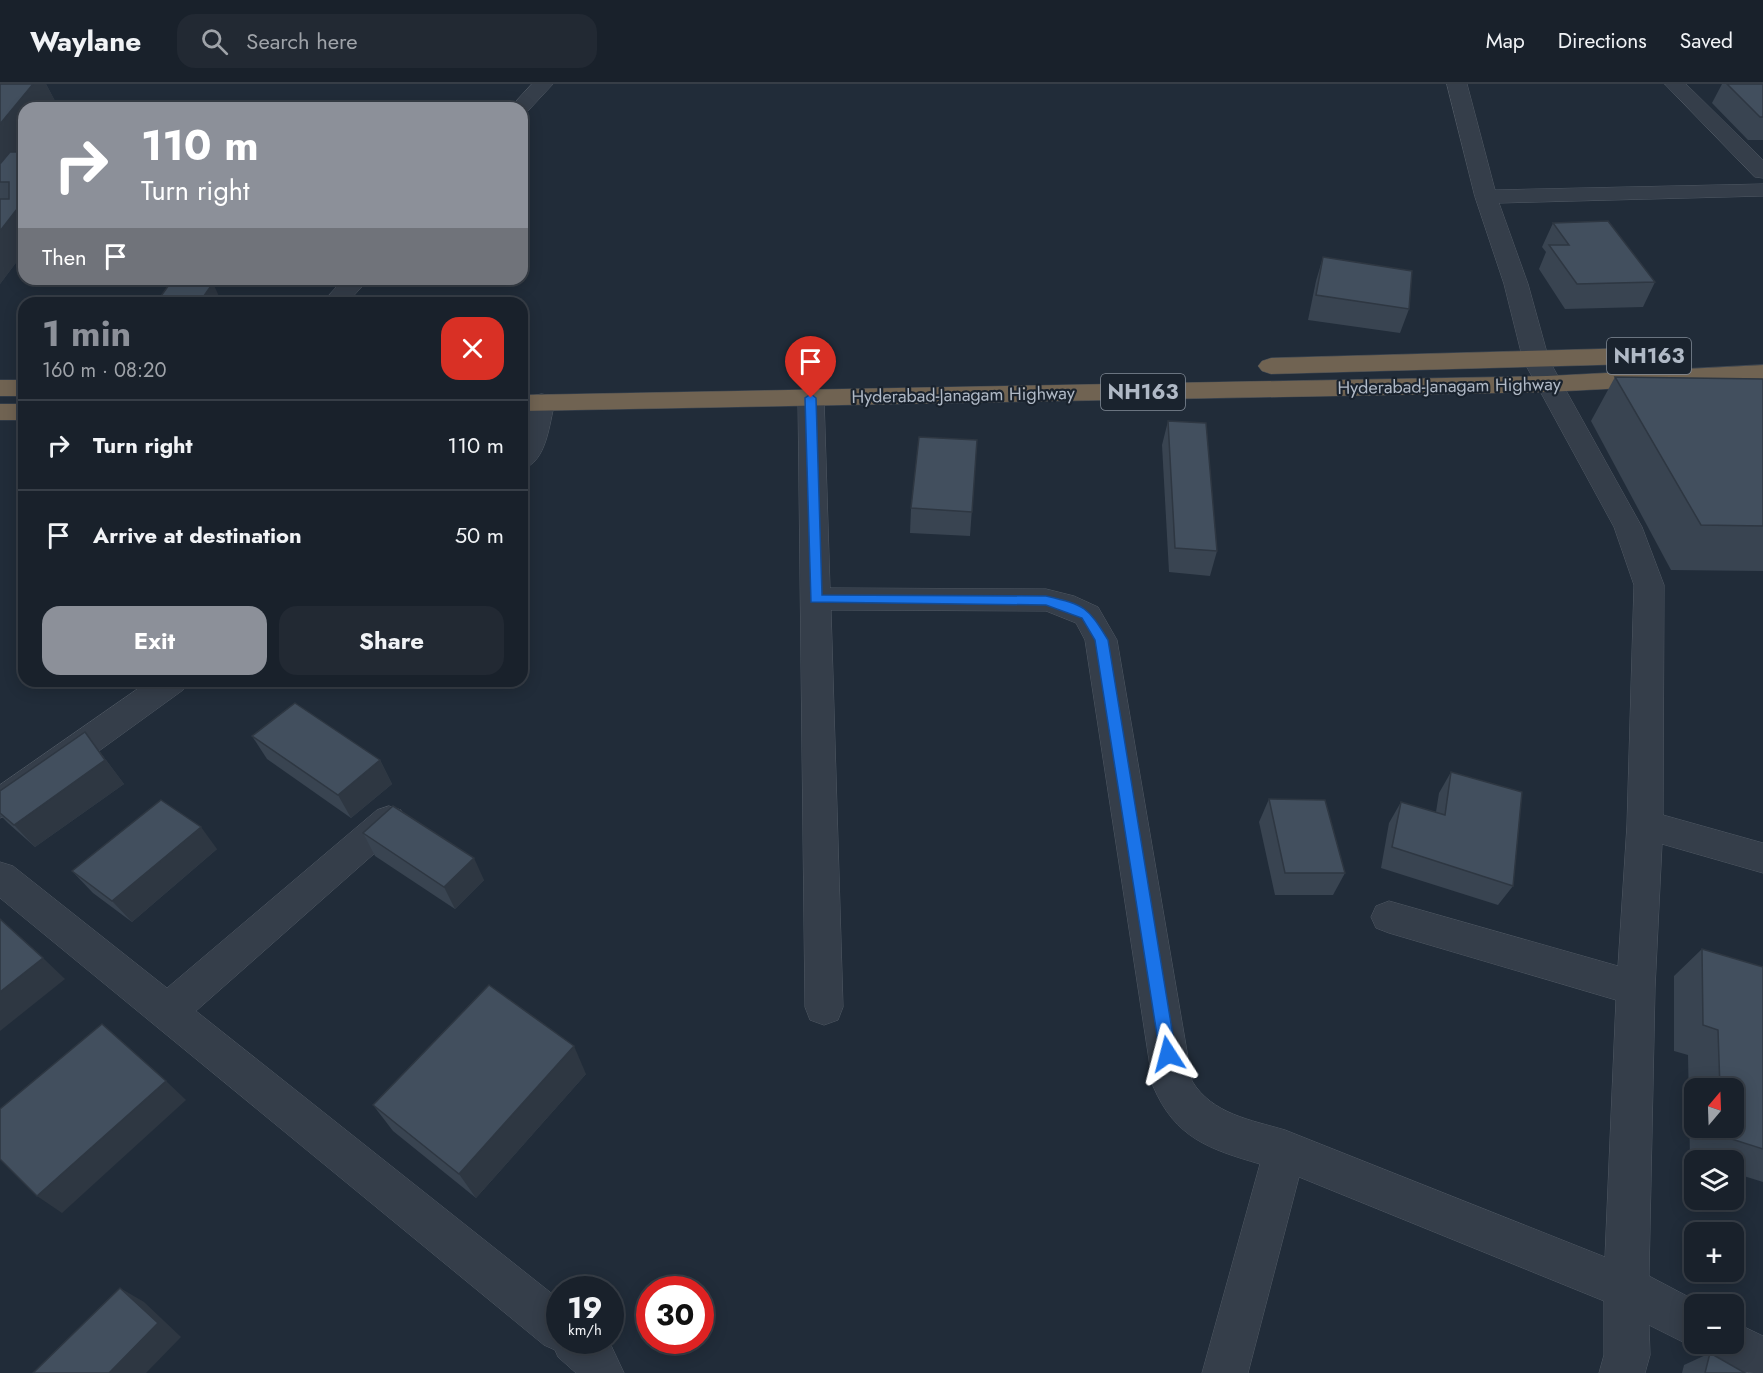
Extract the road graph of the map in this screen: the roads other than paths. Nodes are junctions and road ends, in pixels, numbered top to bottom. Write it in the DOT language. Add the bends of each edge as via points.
graph roads {
  1 [pos="543,84"];
  2 [pos="1457,84"];
  3 [pos="1676,84"];
  4 [pos="526,102"];
  5 [pos="1763,172"];
  6 [pos="1763,190"];
  7 [pos="1486,197"];
  8 [pos="351,285"];
  9 [pos="340,297"];
  10 [pos="1763,352"];
  11 [pos="1542,372"];
  12 [pos="1763,373"];
  13 [pos="528,380"];
  14 [pos="904,385"];
  15 [pos="0,388"];
  16 [pos="18,388"];
  17 [pos="811,398"];
  18 [pos="532,403"];
  19 [pos="0,412"];
  20 [pos="18,412"];
  21 [pos="528,453"];
  22 [pos="815,599"];
  23 [pos="164,687"];
  24 [pos="0,804"];
  25 [pos="389,820"];
  26 [pos="1645,825"];
  27 [pos="1763,858"];
  28 [pos="0,877"];
  29 [pos="1389,917"];
  30 [pos="1636,988"];
  31 [pos="824,1007"];
  32 [pos="167,1012"];
  33 [pos="1285,1151"];
  34 [pos="1626,1288"];
  35 [pos="546,1318"];
  36 [pos="1684,1319"];
  37 [pos="1744,1351"];
  38 [pos="591,1354"];
  39 [pos="1763,1361"];
  40 [pos="601,1373"];
  41 [pos="1225,1373"];
  42 [pos="1622,1373"];
  1 -- 4 [label="street"];
  2 -- 7 [label="street"];
  3 -- 5 [label="street"];
  6 -- 7 [label="street"];
  7 -- 11 [label="street"];
  8 -- 9 [label="street"];
  10 -- 11 [label="highway, Hyderabad-Janagam Highway / NH163"];
  11 -- 12 [label="highway, Hyderabad-Janagam Highway / NH163"];
  11 -- 14 [label="highway, Hyderabad-Janagam Highway / NH163"];
  11 -- 26 [label="street" via="1628,527 1649,585"];
  13 -- 14 [label="highway, Hyderabad-Janagam Highway / NH163"];
  14 -- 17 [label="highway, Hyderabad-Janagam Highway / NH163"];
  15 -- 16 [label="highway"];
  17 -- 18 [label="highway, Hyderabad-Janagam Highway / NH163"];
  17 -- 22 [label="street"];
  18 -- 21 [label="street"];
  19 -- 20 [label="highway"];
  22 -- 31 [label="street"];
  22 -- 33 [label="street" via="1046,600 1087,615 1101,640 1173,1086 1180,1102 1211,1127"];
  23 -- 24 [label="street"];
  25 -- 32 [label="street"];
  26 -- 27 [label="street"];
  26 -- 30 [label="street"];
  28 -- 32 [label="street"];
  29 -- 30 [label="street"];
  30 -- 34 [label="street"];
  32 -- 35 [label="street"];
  33 -- 34 [label="street"];
  33 -- 41 [label="street"];
  34 -- 36 [label="street"];
  34 -- 42 [label="street" via="1627,1355"];
  37 -- 39 [label="street"];
  38 -- 40 [label="street"];
}
